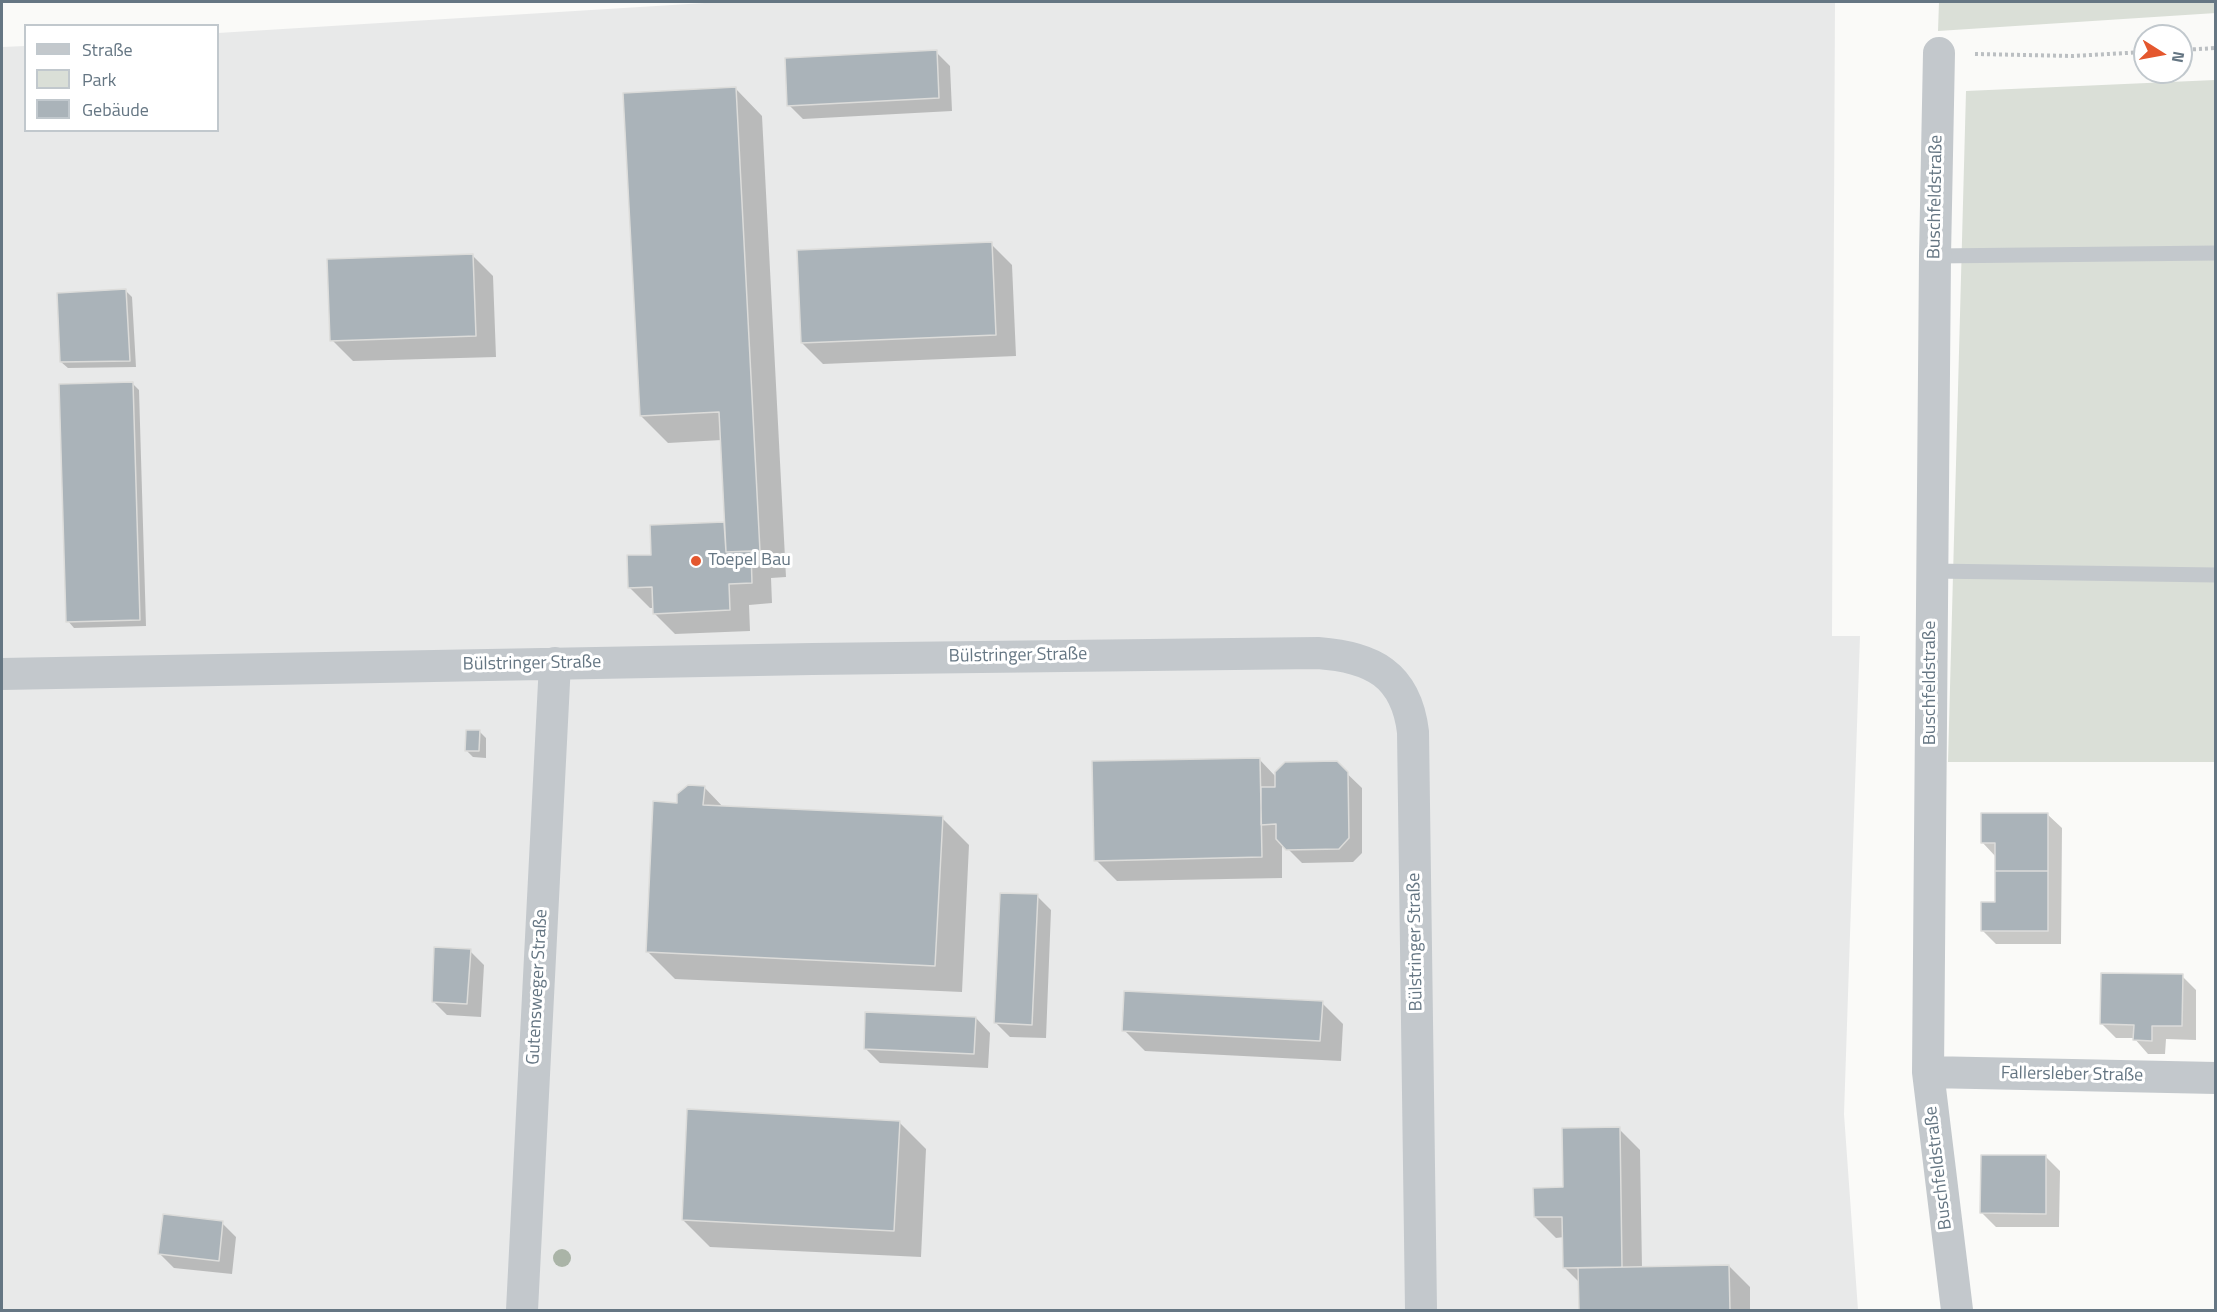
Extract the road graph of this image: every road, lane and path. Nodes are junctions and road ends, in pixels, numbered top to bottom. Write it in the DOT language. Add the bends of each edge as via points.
graph roads {
  1 [pos="2216,48"];
  2 [pos="2193,49"];
  3 [pos="1939,53"];
  4 [pos="2133,53"];
  5 [pos="2216,254"];
  6 [pos="1935,256"];
  7 [pos="1932,571"];
  8 [pos="2216,575"];
  9 [pos="555,663"];
  10 [pos="2,674"];
  11 [pos="1928,1072"];
  12 [pos="2216,1078"];
  13 [pos="522,1311"];
  14 [pos="1421,1311"];
  15 [pos="1957,1311"];
  1 -- 2 [label="path"];
  3 -- 4 [label="path" via="2072,56"];
  3 -- 6 [label="street, Buschfeldstraße"];
  5 -- 6 [label="lane"];
  6 -- 7 [label="street, Buschfeldstraße"];
  7 -- 8 [label="lane"];
  7 -- 11 [label="street, Buschfeldstraße"];
  9 -- 10 [label="street, Bülstringer Straße"];
  9 -- 13 [label="street, Gutensweger Straße"];
  9 -- 14 [label="street, Bülstringer Straße" via="1318,653 1370,663 1383,672 1403,694 1413,732"];
  11 -- 12 [label="street, Fallersleber Straße"];
  11 -- 15 [label="street, Buschfeldstraße"];
}
